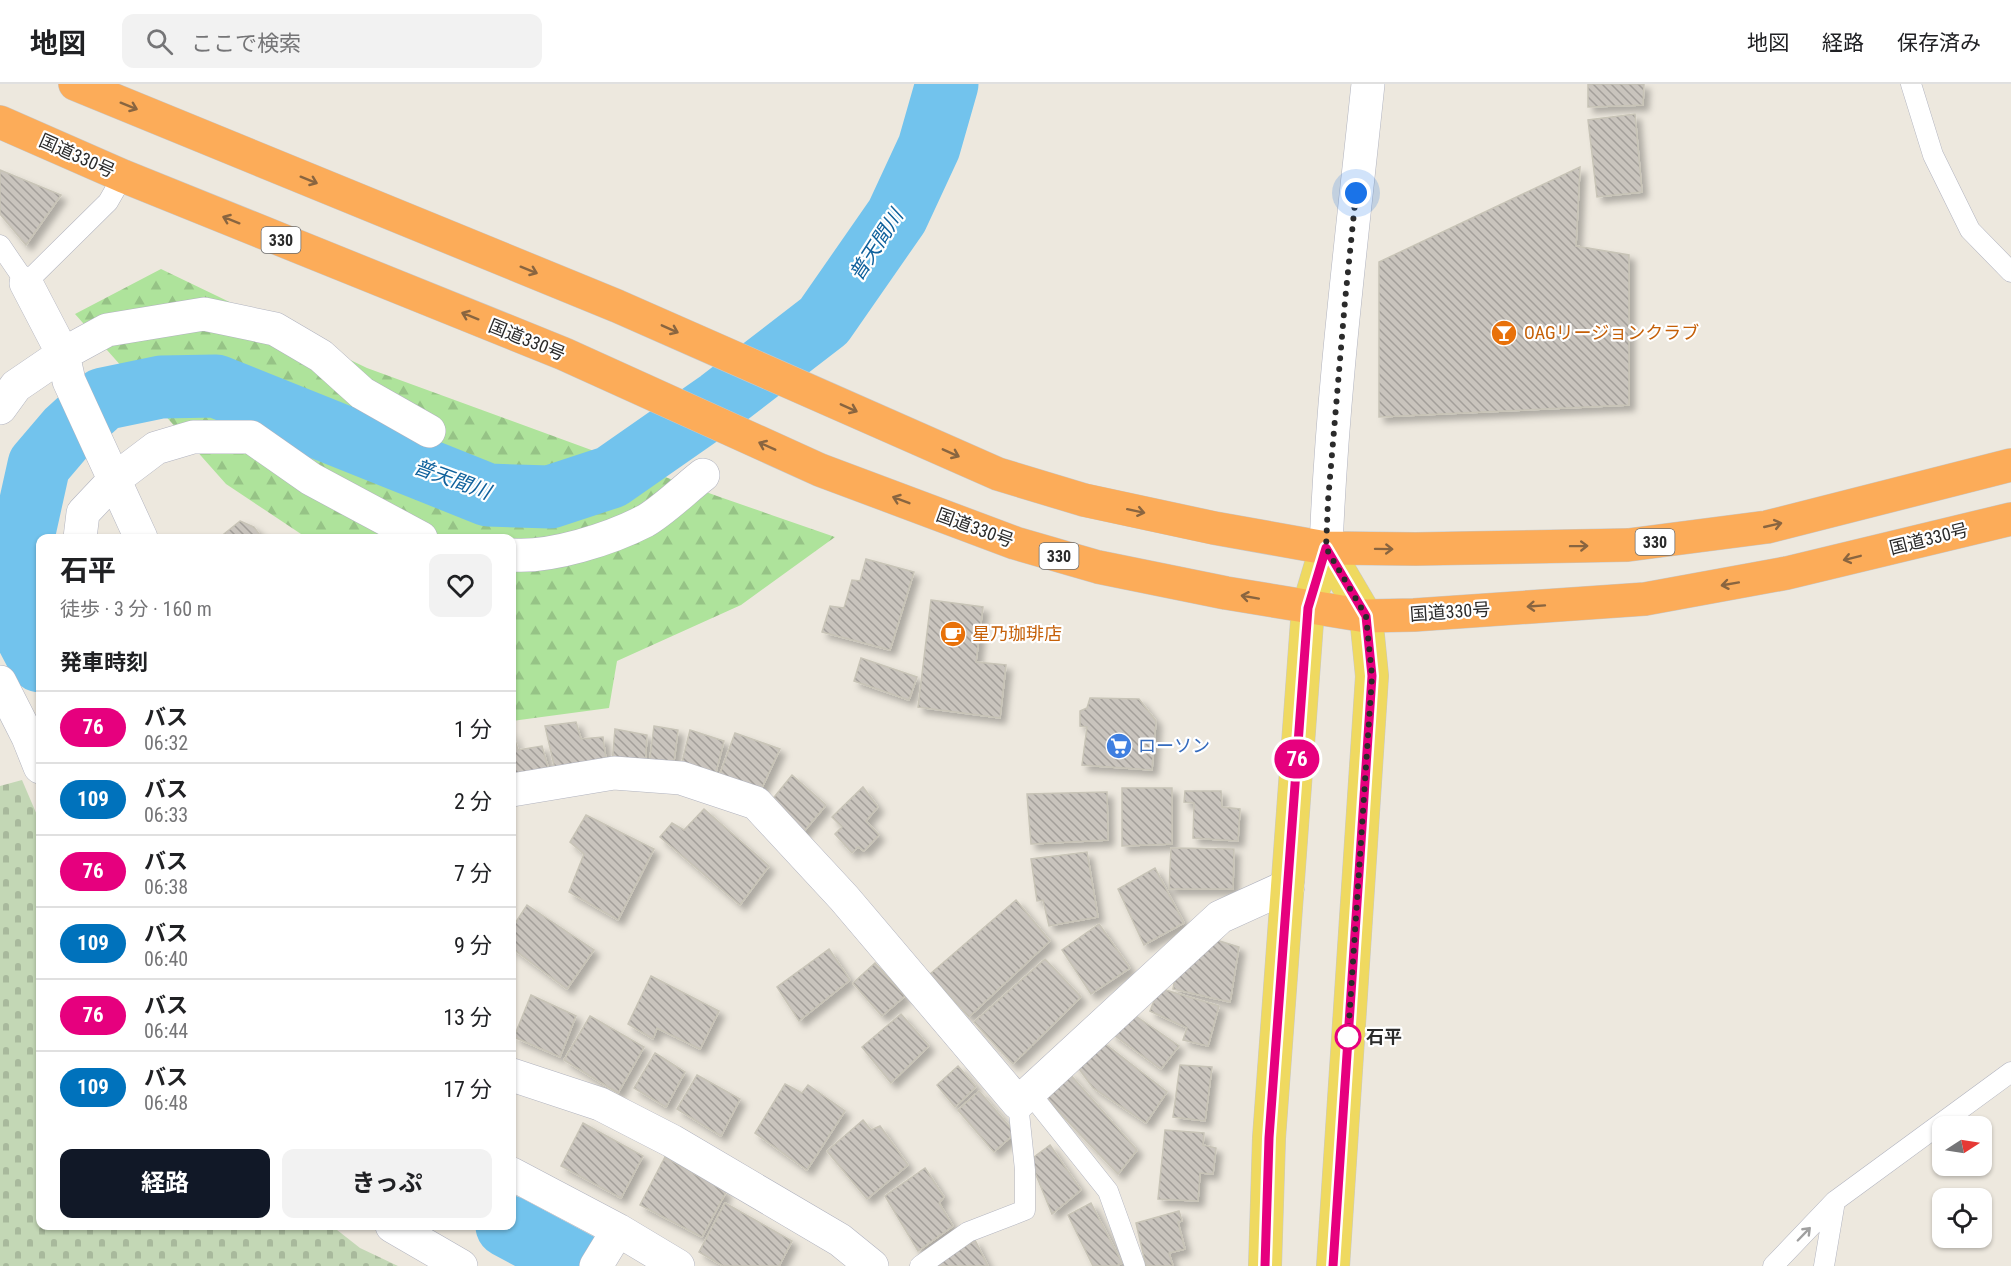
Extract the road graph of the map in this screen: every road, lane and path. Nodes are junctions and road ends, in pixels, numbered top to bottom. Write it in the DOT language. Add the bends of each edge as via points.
graph roads {
  1 [pos="75,84"];
  2 [pos="1368,84"];
  3 [pos="1911,84"];
  4 [pos="0,122"];
  5 [pos="123,176"];
  6 [pos="0,245"];
  7 [pos="2011,272"];
  8 [pos="26,283"];
  9 [pos="66,368"];
  10 [pos="0,408"];
  11 [pos="429,431"];
  12 [pos="2011,465"];
  13 [pos="109,467"];
  14 [pos="703,475"];
  15 [pos="2011,519"];
  16 [pos="80,534"];
  17 [pos="139,534"];
  18 [pos="414,534"];
  19 [pos="1326,548"];
  20 [pos="516,555"];
  21 [pos="1308,608"];
  22 [pos="1366,616"];
  23 [pos="0,682"];
  24 [pos="36,757"];
  25 [pos="516,789"];
  26 [pos="1288,886"];
  27 [pos="2011,1072"];
  28 [pos="516,1076"];
  29 [pos="1023,1098"];
  30 [pos="516,1176"];
  31 [pos="1835,1201"];
  32 [pos="399,1230"];
  33 [pos="617,1231"];
  34 [pos="461,1266"];
  35 [pos="596,1266"];
  36 [pos="678,1266"];
  37 [pos="872,1266"];
  38 [pos="920,1266"];
  39 [pos="1135,1266"];
  40 [pos="1265,1266"];
  41 [pos="1333,1266"];
  42 [pos="1773,1266"];
  43 [pos="1824,1266"];
  1 -- 19 [label="highway, 330, one-way" via="617,306 998,474 1084,500"];
  2 -- 19 [label="street" via="1345,301"];
  3 -- 7 [label="lane" via="1933,156 1970,230"];
  4 -- 5 [label="highway, 国道330号 / 330"];
  5 -- 8 [label="lane" via="108,202"];
  21 -- 5 [label="highway, 国道330号 / 330, one-way" via="1098,567 1015,543 820,470 564,354"];
  6 -- 8 [label="lane"];
  8 -- 9 [label="street"];
  9 -- 10 [label="street" via="16,386"];
  9 -- 11 [label="street" via="107,330 204,314 275,329 321,356 362,393"];
  9 -- 13 [label="street"];
  19 -- 12 [label="highway, 330, one-way" via="1628,545 1767,527"];
  13 -- 16 [label="street" via="83,513"];
  13 -- 17 [label="street"];
  13 -- 18 [label="street" via="193,437 251,436 311,479"];
  14 -- 20 [label="street" via="646,520 592,543"];
  15 -- 22 [label="highway, 国道330号 / 330, one-way" via="1787,573 1645,599"];
  19 -- 21 [label="main road"];
  19 -- 22 [label="main road"];
  21 -- 22 [label="highway, 国道330号 / 330"];
  21 -- 26 [label="main road"];
  22 -- 41 [label="main road" via="1372,676"];
  23 -- 24 [label="street"];
  25 -- 29 [label="street" via="614,773 681,778 756,803"];
  26 -- 29 [label="street" via="1220,917"];
  26 -- 40 [label="main road" via="1269,1138"];
  27 -- 31 [label="lane"];
  28 -- 37 [label="street" via="600,1104 672,1141 840,1240"];
  29 -- 38 [label="lane" via="1025,1210 968,1232"];
  29 -- 39 [label="lane" via="1107,1191"];
  30 -- 33 [label="street"];
  42 -- 31 [label="lane, one-way"];
  31 -- 43 [label="lane"];
  32 -- 34 [label="street"];
  33 -- 35 [label="street"];
  33 -- 36 [label="street"];
}
